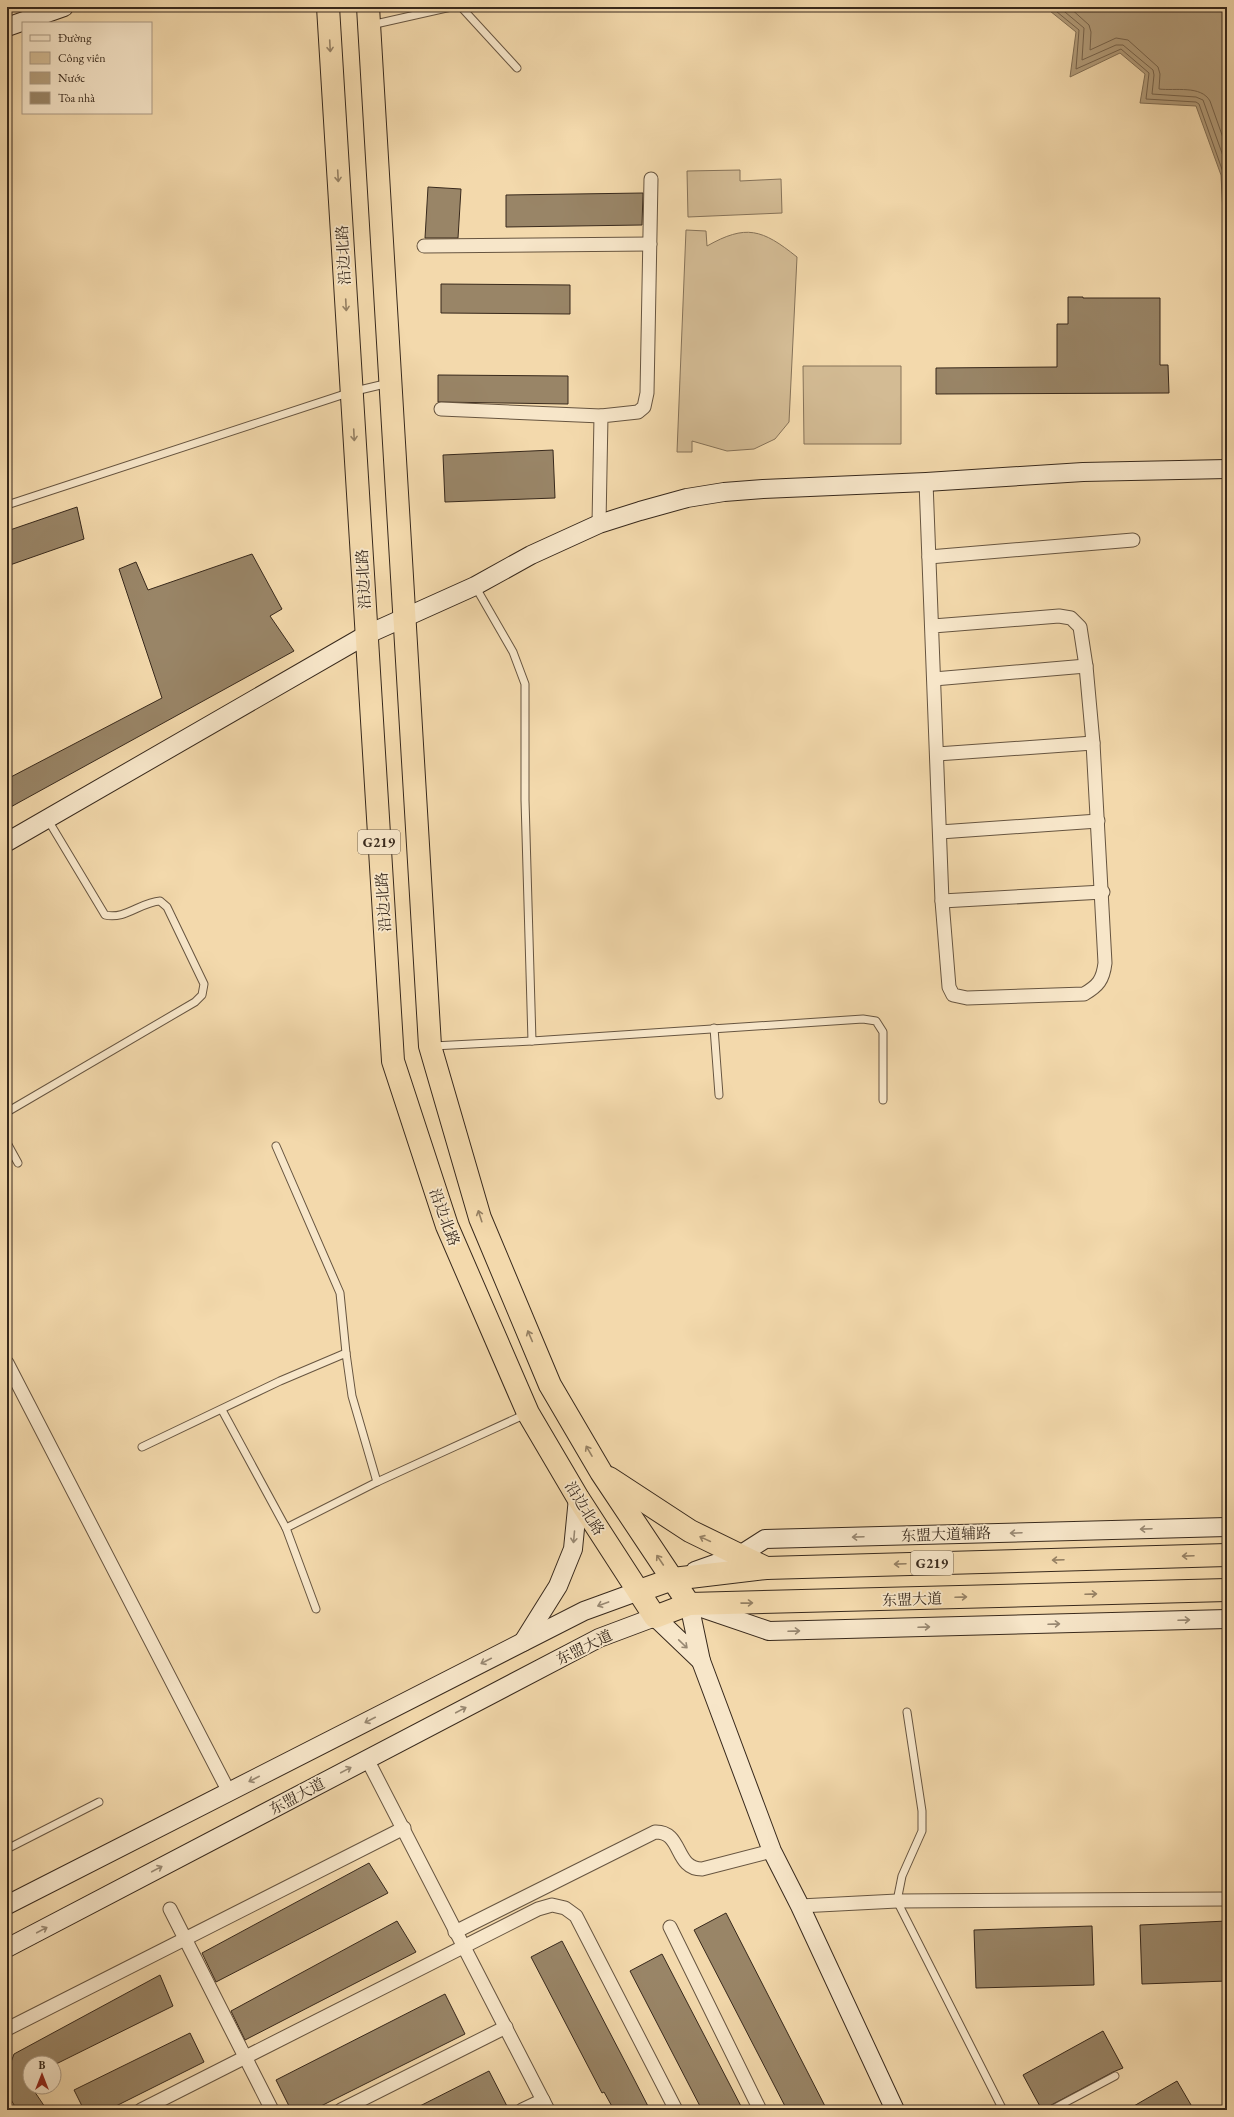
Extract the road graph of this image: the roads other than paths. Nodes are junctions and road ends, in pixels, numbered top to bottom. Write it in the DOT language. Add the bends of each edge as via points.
graph roads {
  1 [pos="64,7"];
  2 [pos="328,7"];
  3 [pos="451,7"];
  4 [pos="461,7"];
  5 [pos="368,16"];
  6 [pos="7,27"];
  7 [pos="517,68"];
  8 [pos="651,179"];
  9 [pos="650,244"];
  10 [pos="424,246"];
  11 [pos="391,382"];
  12 [pos="351,392"];
  13 [pos="441,409"];
  14 [pos="601,416"];
  15 [pos="1227,469"];
  16 [pos="926,482"];
  17 [pos="7,505"];
  18 [pos="599,524"];
  19 [pos="1133,540"];
  20 [pos="929,557"];
  21 [pos="474,586"];
  22 [pos="406,617"];
  23 [pos="932,626"];
  24 [pos="366,635"];
  25 [pos="1086,666"];
  26 [pos="934,679"];
  27 [pos="1093,743"];
  28 [pos="937,754"];
  29 [pos="48,820"];
  30 [pos="1098,821"];
  31 [pos="940,832"];
  32 [pos="7,842"];
  33 [pos="1103,892"];
  34 [pos="942,901"];
  35 [pos="714,1028"];
  36 [pos="532,1041"];
  37 [pos="430,1046"];
  38 [pos="719,1095"];
  39 [pos="883,1100"];
  40 [pos="7,1112"];
  41 [pos="7,1143"];
  42 [pos="276,1146"];
  43 [pos="18,1163"];
  44 [pos="346,1353"];
  45 [pos="7,1364"];
  46 [pos="222,1410"];
  47 [pos="528,1413"];
  48 [pos="142,1447"];
  49 [pos="600,1472"];
  50 [pos="377,1482"];
  51 [pos="578,1498"];
  52 [pos="1227,1527"];
  53 [pos="286,1528"];
  54 [pos="740,1555"];
  55 [pos="1227,1555"];
  56 [pos="766,1568"];
  57 [pos="673,1579"];
  58 [pos="1227,1590"];
  59 [pos="639,1591"];
  60 [pos="689,1604"];
  61 [pos="316,1609"];
  62 [pos="655,1617"];
  63 [pos="1227,1619"];
  64 [pos="522,1643"];
  65 [pos="701,1661"];
  66 [pos="907,1712"];
  67 [pos="368,1759"];
  68 [pos="229,1792"];
  69 [pos="100,1802"];
  70 [pos="404,1828"];
  71 [pos="7,1849"];
  72 [pos="772,1851"];
  73 [pos="1227,1899"];
  74 [pos="896,1901"];
  75 [pos="7,1905"];
  76 [pos="800,1906"];
  77 [pos="170,1909"];
  78 [pos="670,1927"];
  79 [pos="455,1932"];
  80 [pos="185,1939"];
  81 [pos="463,1946"];
  82 [pos="7,1948"];
  83 [pos="506,2027"];
  84 [pos="7,2029"];
  85 [pos="246,2057"];
  86 [pos="1115,2076"];
  87 [pos="545,2105"];
  88 [pos="141,2110"];
  89 [pos="272,2110"];
  90 [pos="342,2110"];
  91 [pos="522,2110"];
  92 [pos="676,2110"];
  93 [pos="760,2110"];
  94 [pos="895,2110"];
  95 [pos="1003,2110"];
  96 [pos="1050,2110"];
  1 -- 6 [label="street"];
  2 -- 12 [label="highway, 沿边北路 / G219, one-way"];
  3 -- 5 [label="lane"];
  4 -- 7 [label="lane"];
  5 -- 11 [label="highway, G219"];
  8 -- 9 [label="street"];
  9 -- 10 [label="street"];
  9 -- 14 [label="street" via="648,379 644,407 631,414"];
  11 -- 12 [label="lane"];
  11 -- 22 [label="highway, G219"];
  12 -- 17 [label="lane"];
  12 -- 24 [label="highway, 沿边北路 / G219, one-way"];
  13 -- 14 [label="street"];
  14 -- 18 [label="street"];
  15 -- 16 [label="street" via="1083,472"];
  16 -- 18 [label="street" via="724,492 687,498"];
  16 -- 20 [label="street"];
  18 -- 21 [label="street" via="530,555"];
  19 -- 20 [label="street"];
  20 -- 23 [label="street"];
  21 -- 22 [label="street"];
  21 -- 36 [label="lane" via="513,652 525,684 525,800"];
  22 -- 24 [label="street"];
  22 -- 37 [label="highway, G219"];
  23 -- 25 [label="street" via="1058,616 1071,618 1080,627"];
  23 -- 26 [label="street"];
  24 -- 29 [label="street"];
  24 -- 47 [label="highway, 沿边北路 / G219" via="393,1061 447,1226"];
  25 -- 26 [label="street"];
  25 -- 27 [label="street"];
  26 -- 28 [label="street"];
  27 -- 28 [label="street"];
  27 -- 30 [label="street"];
  28 -- 31 [label="street"];
  29 -- 32 [label="street"];
  29 -- 40 [label="lane" via="105,915 123,915 149,902 160,901 167,907 204,984 202,995 195,1002"];
  30 -- 31 [label="street"];
  30 -- 33 [label="street"];
  31 -- 34 [label="street"];
  33 -- 34 [label="street"];
  33 -- 34 [label="street" via="1103,978 1097,987 1084,994 967,998 953,995 949,987"];
  35 -- 36 [label="lane"];
  35 -- 38 [label="lane"];
  35 -- 39 [label="lane" via="863,1019 876,1021 882,1032"];
  36 -- 37 [label="lane"];
  49 -- 37 [label="highway, G219, one-way" via="550,1385 480,1218"];
  41 -- 43 [label="lane"];
  42 -- 44 [label="lane" via="340,1293"];
  44 -- 46 [label="lane" via="280,1381"];
  44 -- 50 [label="lane" via="352,1396"];
  45 -- 68 [label="street"];
  46 -- 48 [label="lane"];
  46 -- 53 [label="lane"];
  47 -- 50 [label="lane"];
  47 -- 51 [label="highway, 沿边北路 / G219"];
  54 -- 49 [label="highway, one-way" via="690,1531"];
  57 -- 49 [label="highway, G219, one-way"];
  50 -- 53 [label="lane"];
  51 -- 59 [label="highway, 沿边北路 / G219"];
  51 -- 64 [label="street, one-way" via="573,1549 558,1586"];
  52 -- 54 [label="street, 东盟大道辅路, one-way" via="765,1539"];
  53 -- 61 [label="lane"];
  54 -- 56 [label="highway"];
  54 -- 57 [label="street, 东盟大道辅路"];
  55 -- 56 [label="highway, 东盟大道 / G219, one-way"];
  56 -- 57 [label="highway, 东盟大道 / G219"];
  57 -- 59 [label="highway, 东盟大道 / G219"];
  57 -- 60 [label="highway, G219"];
  60 -- 58 [label="highway, 东盟大道, one-way"];
  59 -- 62 [label="highway, 沿边北路 / G219"];
  59 -- 64 [label="street, 东盟大道, one-way" via="584,1611"];
  60 -- 62 [label="highway, 东盟大道"];
  60 -- 63 [label="street, one-way" via="769,1631"];
  60 -- 65 [label="street"];
  62 -- 65 [label="street, one-way"];
  67 -- 62 [label="street, 东盟大道, one-way" via="599,1638"];
  64 -- 68 [label="street, 东盟大道, one-way"];
  65 -- 72 [label="street"];
  66 -- 74 [label="lane" via="922,1811 922,1831 902,1876"];
  67 -- 70 [label="street"];
  82 -- 67 [label="street, 东盟大道, one-way"];
  68 -- 75 [label="street, 东盟大道"];
  69 -- 71 [label="lane"];
  70 -- 79 [label="street"];
  70 -- 80 [label="street"];
  72 -- 76 [label="street"];
  72 -- 79 [label="street" via="695,1869 688,1867 670,1836 655,1832"];
  73 -- 74 [label="street"];
  74 -- 76 [label="street"];
  74 -- 95 [label="lane"];
  76 -- 94 [label="street"];
  77 -- 80 [label="street"];
  78 -- 93 [label="street"];
  79 -- 81 [label="street"];
  80 -- 84 [label="street"];
  80 -- 85 [label="street"];
  81 -- 83 [label="street"];
  81 -- 85 [label="street"];
  81 -- 92 [label="street" via="538,1909 552,1905 565,1908 576,1916"];
  83 -- 87 [label="street"];
  83 -- 90 [label="street"];
  85 -- 88 [label="street"];
  85 -- 89 [label="street"];
  86 -- 96 [label="lane"];
  87 -- 91 [label="street"];
}
